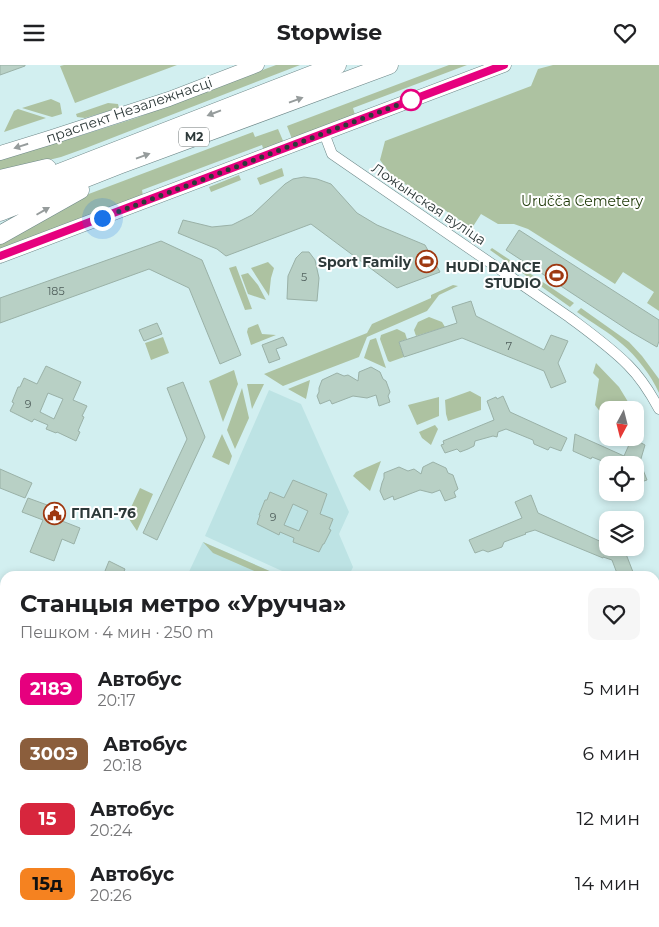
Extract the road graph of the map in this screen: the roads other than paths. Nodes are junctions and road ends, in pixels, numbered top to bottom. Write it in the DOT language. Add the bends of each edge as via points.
graph roads {
  1 [pos="257,65"];
  2 [pos="337,65"];
  3 [pos="389,65"];
  4 [pos="504,65"];
  5 [pos="324,133"];
  6 [pos="0,153"];
  7 [pos="118,158"];
  8 [pos="0,179"];
  9 [pos="0,196"];
  10 [pos="0,212"];
  11 [pos="0,235"];
  12 [pos="0,256"];
  13 [pos="659,409"];
  1 -- 6 [label="main road, праспект Незалежнасці, one-way" via="169,99"];
  2 -- 7 [label="highway, М2, one-way"];
  7 -- 3 [label="highway, М2, one-way"];
  4 -- 5 [label="main road"];
  5 -- 12 [label="main road"];
  5 -- 13 [label="street, Ложынская вуліца" via="332,154 598,339 629,366"];
  7 -- 8 [label="highway"];
  7 -- 9 [label="highway, М2"];
  7 -- 10 [label="highway, М2"];
  11 -- 7 [label="highway, one-way" via="78,191"];
}
